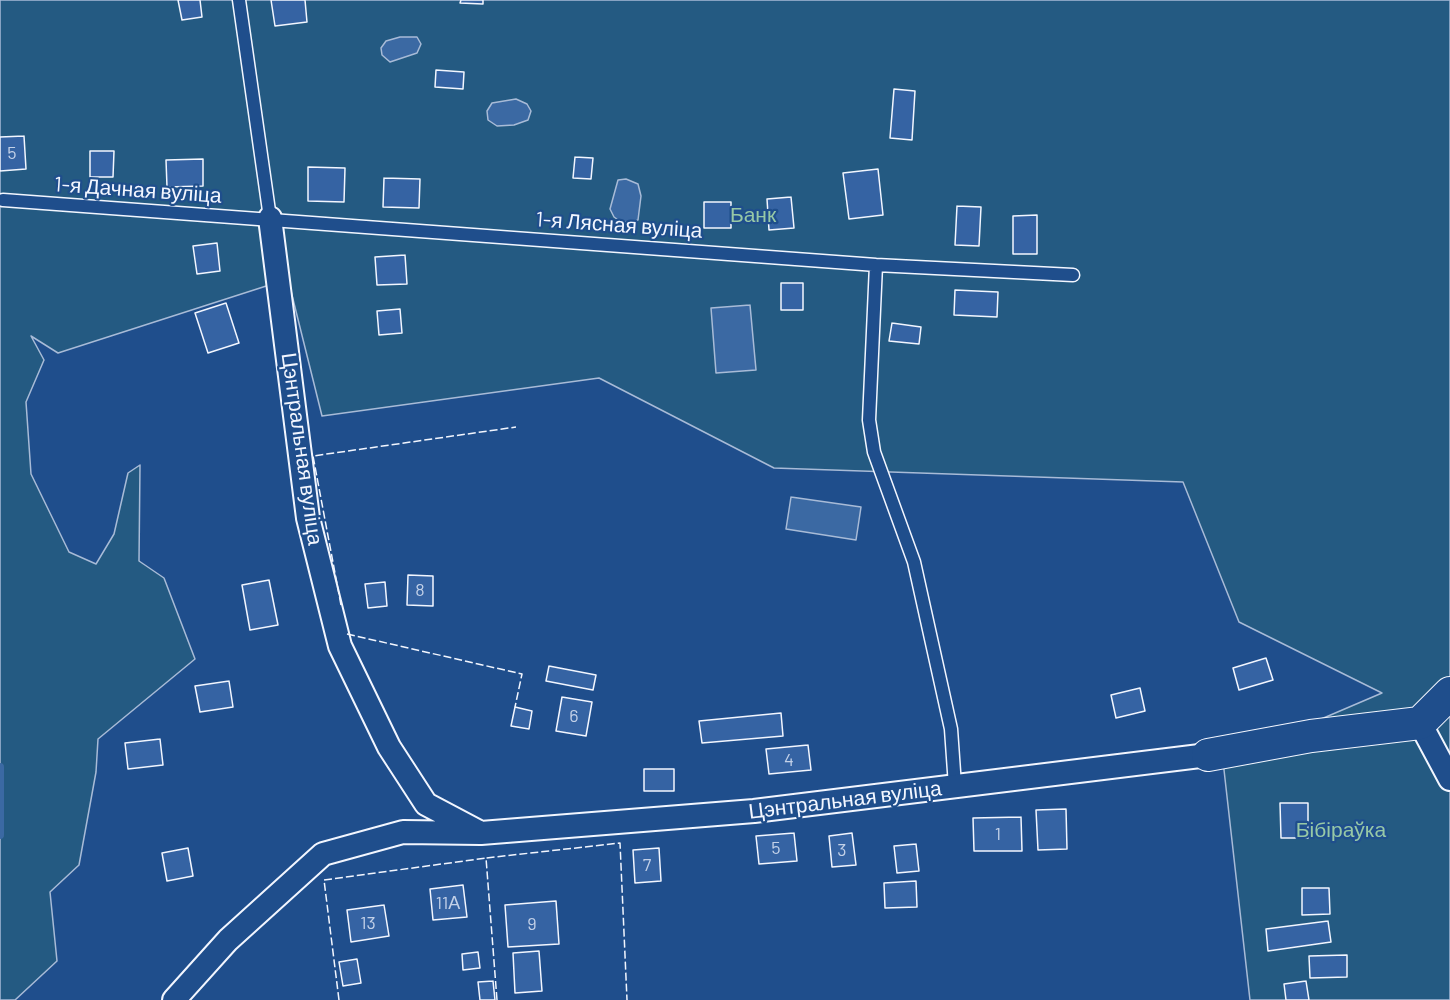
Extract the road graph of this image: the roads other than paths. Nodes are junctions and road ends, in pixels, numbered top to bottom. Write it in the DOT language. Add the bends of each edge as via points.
graph roads {
  1 [pos="239,0"];
  2 [pos="3,200"];
  3 [pos="270,218"];
  4 [pos="876,265"];
  5 [pos="1073,275"];
  6 [pos="1450,693"];
  7 [pos="1420,723"];
  8 [pos="1208,755"];
  9 [pos="1450,779"];
  10 [pos="955,786"];
  11 [pos="481,833"];
  12 [pos="174,1000"];
  1 -- 3 [label="lane"];
  2 -- 3 [label="lane, 1-я Дачная вуліца"];
  3 -- 4 [label="lane, 1-я Лясная вуліца"];
  3 -- 11 [label="street, Цэнтральная вуліца" via="308,518 340,646 389,747 426,804"];
  4 -- 5 [label="lane, 1-я Лясная вуліца"];
  4 -- 10 [label="lane" via="869,420 874,452 914,562 951,729"];
  6 -- 7 [label="street"];
  7 -- 8 [label="street" via="1311,736"];
  7 -- 9 [label="street"];
  8 -- 10 [label="street, Цэнтральная вуліца"];
  10 -- 11 [label="street, Цэнтральная вуліца" via="754,811"];
  11 -- 12 [label="street, Цэнтральная вуліца" via="403,832 323,854 228,940"];
}
